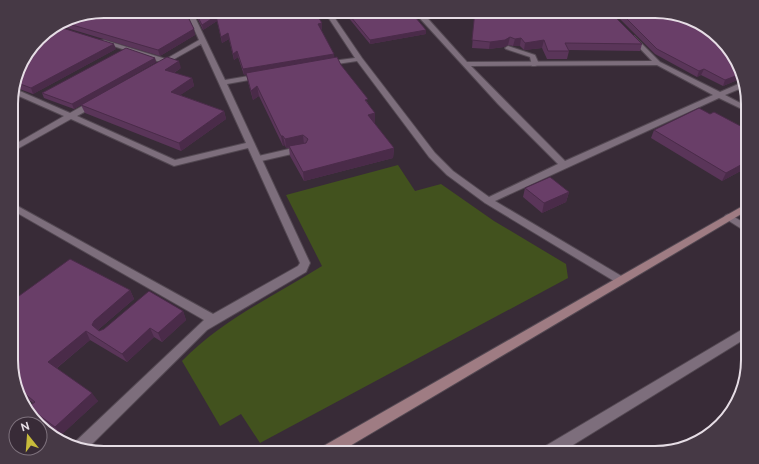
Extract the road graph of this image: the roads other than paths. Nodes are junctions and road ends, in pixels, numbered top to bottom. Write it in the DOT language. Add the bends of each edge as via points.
graph roads {
  1 [pos="192,18"];
  2 [pos="332,18"];
  3 [pos="421,18"];
  4 [pos="627,32"];
  5 [pos="96,39"];
  6 [pos="202,41"];
  7 [pos="508,48"];
  8 [pos="359,59"];
  9 [pos="165,61"];
  10 [pos="658,63"];
  11 [pos="467,64"];
  12 [pos="535,64"];
  13 [pos="321,66"];
  14 [pos="152,69"];
  15 [pos="268,75"];
  16 [pos="222,83"];
  17 [pos="739,86"];
  18 [pos="19,92"];
  19 [pos="719,95"];
  20 [pos="98,100"];
  21 [pos="741,106"];
  22 [pos="71,116"];
  23 [pos="250,144"];
  24 [pos="18,145"];
  25 [pos="304,149"];
  26 [pos="257,159"];
  27 [pos="564,165"];
  28 [pos="488,201"];
  29 [pos="18,209"];
  30 [pos="741,210"];
  31 [pos="729,217"];
  32 [pos="741,225"];
  33 [pos="619,280"];
  34 [pos="157,288"];
  35 [pos="145,298"];
  36 [pos="213,320"];
  37 [pos="741,335"];
  38 [pos="84,443"];
  39 [pos="337,446"];
  40 [pos="559,446"];
  1 -- 6 [label="street"];
  2 -- 8 [label="street"];
  3 -- 11 [label="street"];
  4 -- 10 [label="street"];
  5 -- 9 [label="street" via="122,51"];
  6 -- 9 [label="street"];
  6 -- 16 [label="street"];
  7 -- 12 [label="street" via="533,56"];
  8 -- 13 [label="street"];
  8 -- 28 [label="street" via="432,155 450,173"];
  9 -- 14 [label="street"];
  10 -- 12 [label="street"];
  10 -- 19 [label="street"];
  11 -- 12 [label="street"];
  11 -- 27 [label="street"];
  15 -- 16 [label="street"];
  16 -- 23 [label="street"];
  17 -- 19 [label="street"];
  18 -- 22 [label="street" via="35,97"];
  19 -- 21 [label="street"];
  19 -- 27 [label="street"];
  20 -- 22 [label="street"];
  22 -- 23 [label="street" via="174,163"];
  22 -- 24 [label="street"];
  23 -- 26 [label="street"];
  25 -- 26 [label="street"];
  26 -- 36 [label="street" via="305,263 302,269"];
  27 -- 28 [label="street"];
  28 -- 33 [label="street"];
  29 -- 34 [label="street"];
  30 -- 31 [label="street"];
  31 -- 32 [label="street"];
  31 -- 33 [label="street"];
  33 -- 39 [label="street"];
  34 -- 35 [label="street"];
  34 -- 36 [label="street"];
  36 -- 38 [label="street"];
  37 -- 40 [label="street"];
}
